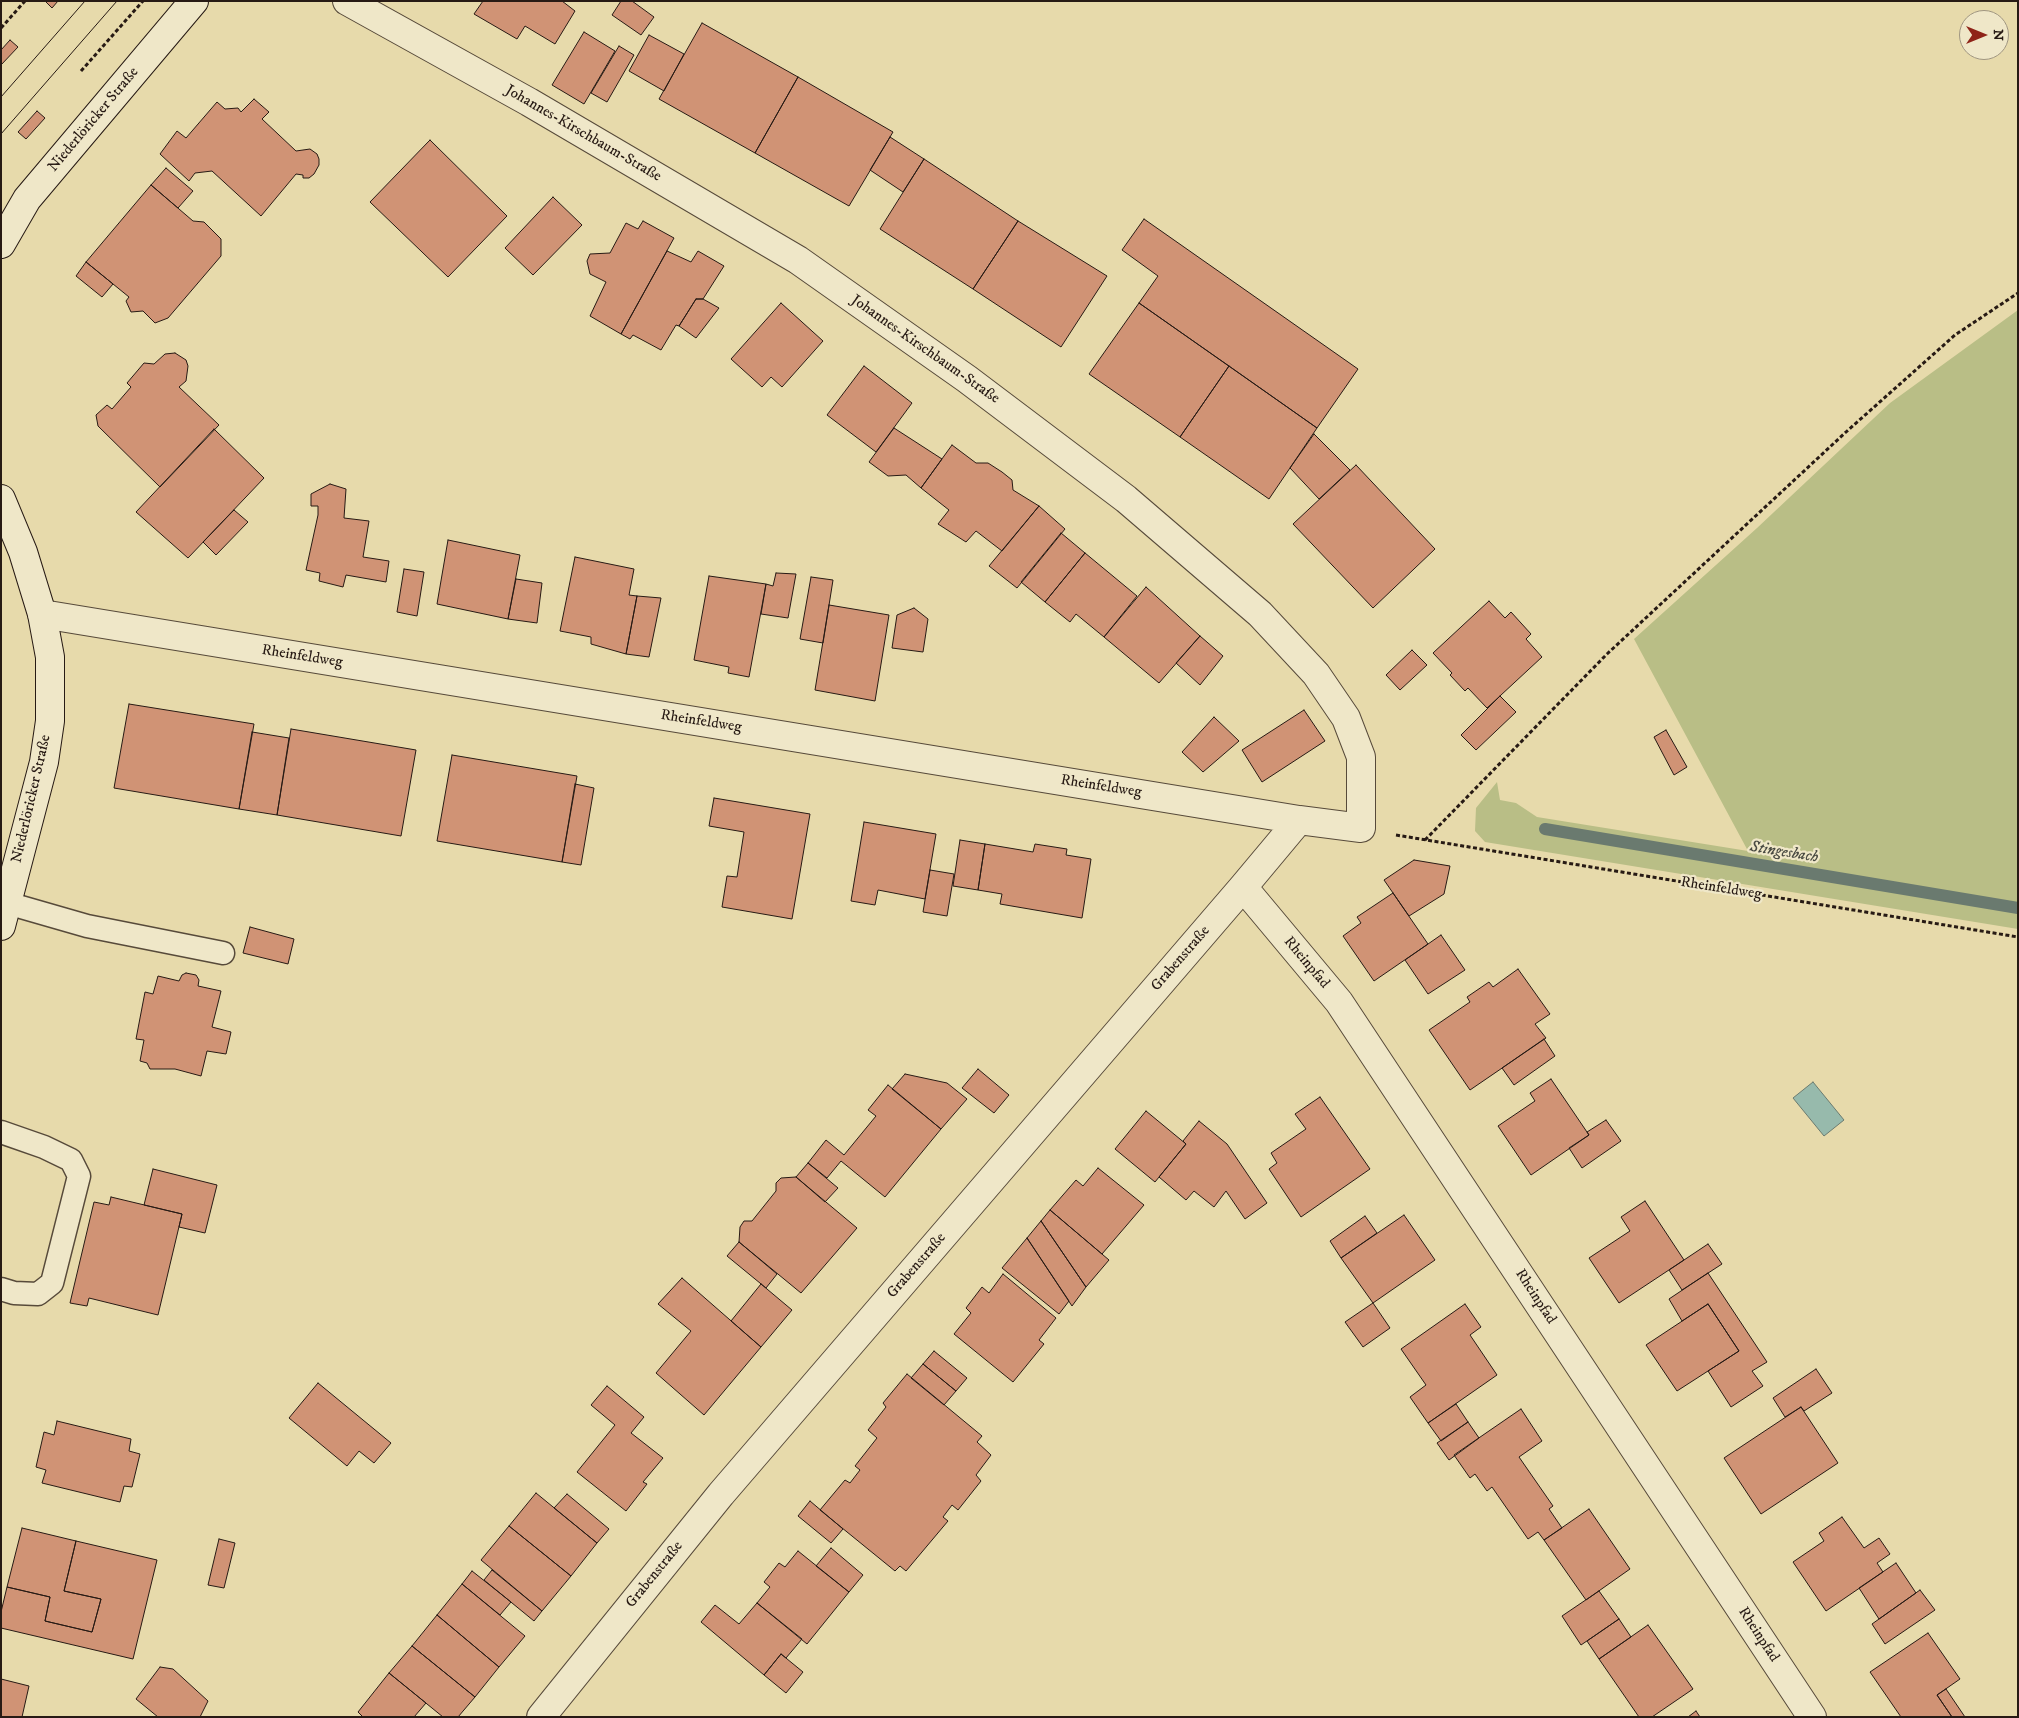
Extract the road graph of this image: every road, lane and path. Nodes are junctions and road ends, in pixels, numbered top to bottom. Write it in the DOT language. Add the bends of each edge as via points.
graph roads {
  1 [pos="25,1"];
  2 [pos="144,1"];
  3 [pos="194,1"];
  4 [pos="347,1"];
  5 [pos="1,28"];
  6 [pos="81,71"];
  7 [pos="1,244"];
  8 [pos="2018,293"];
  9 [pos="1,499"];
  10 [pos="42,614"];
  11 [pos="1299,820"];
  12 [pos="1361,828"];
  13 [pos="1243,887"];
  14 [pos="4,914"];
  15 [pos="2018,938"];
  16 [pos="223,953"];
  17 [pos="1,1132"];
  18 [pos="1,1289"];
  19 [pos="541,1717"];
  20 [pos="1812,1717"];
  1 -- 5 [label="path"];
  2 -- 6 [label="path"];
  3 -- 7 [label="street, Niederlöricker Straße" via="27,199"];
  4 -- 12 [label="street, Johannes-Kirschbaum-Straße" via="529,102 798,260 967,379 1126,499 1260,614 1316,674 1346,718 1361,757"];
  8 -- 15 [label="path, Rheinfeldweg" via="1956,335 1846,432 1607,654 1425,840"];
  9 -- 10 [label="street, Niederlöricker Straße" via="23,552"];
  10 -- 11 [label="street, Rheinfeldweg"];
  10 -- 14 [label="street, Niederlöricker Straße" via="50,657 50,721 44,762"];
  11 -- 12 [label="street, Rheinfeldweg"];
  11 -- 13 [label="street, Grabenstraße"];
  13 -- 19 [label="street, Grabenstraße" via="721,1494"];
  13 -- 20 [label="street, Rheinpfad" via="1338,1002"];
  14 -- 16 [label="lane" via="87,926"];
  17 -- 18 [label="lane" via="71,1160 79,1176 52,1283 38,1294"];
}
